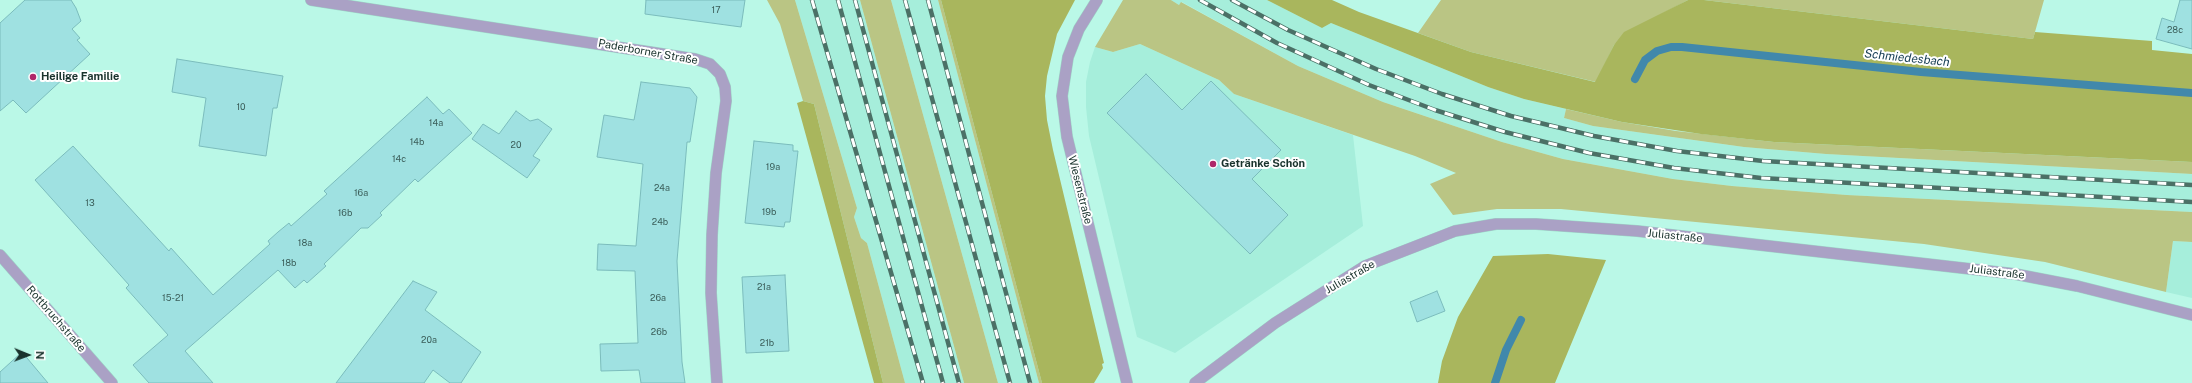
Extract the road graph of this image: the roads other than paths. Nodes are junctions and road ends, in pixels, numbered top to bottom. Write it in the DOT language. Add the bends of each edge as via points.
graph roads {
  1 [pos="311,0"];
  2 [pos="1097,0"];
  3 [pos="0,256"];
  4 [pos="2192,315"];
  5 [pos="112,383"];
  6 [pos="717,383"];
  7 [pos="1127,383"];
  8 [pos="1195,383"];
  1 -- 6 [label="street, Paderborner Straße" via="695,59 710,64 720,74 725,87 726,101 716,173 712,235 713,355"];
  2 -- 7 [label="street, Wiesenstraße" via="1079,29 1068,57 1062,96 1067,138"];
  3 -- 5 [label="street, Rottbruchstraße"];
  4 -- 8 [label="street, Juliastraße" via="2077,286 2015,274 1637,231 1496,224 1455,231 1365,266 1276,323"];
}
